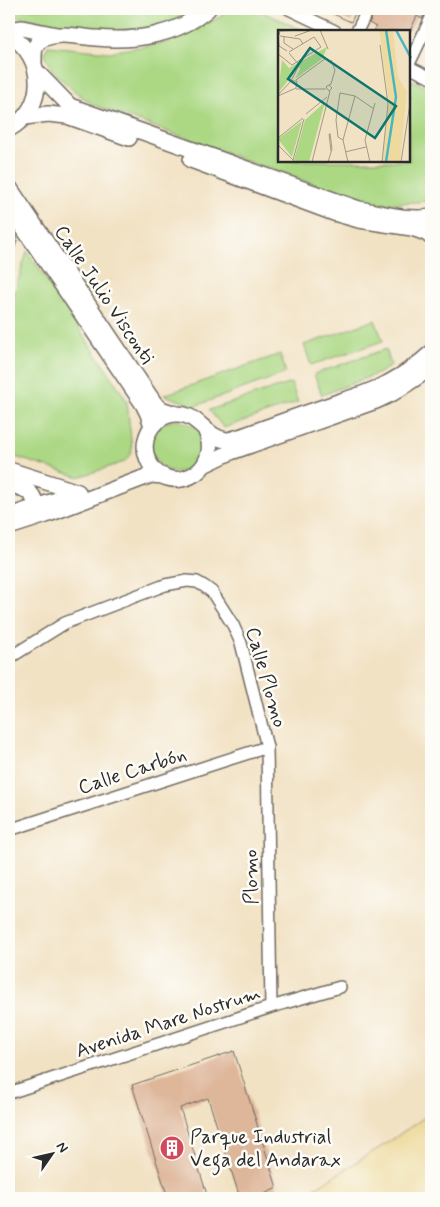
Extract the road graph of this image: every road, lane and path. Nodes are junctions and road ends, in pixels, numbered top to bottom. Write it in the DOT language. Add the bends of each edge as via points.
graph roads {
  1 [pos="208,9"];
  2 [pos="289,9"];
  3 [pos="368,9"];
  4 [pos="431,18"];
  5 [pos="9,30"];
  6 [pos="333,30"];
  7 [pos="358,30"];
  8 [pos="9,35"];
  9 [pos="58,35"];
  10 [pos="410,64"];
  11 [pos="35,67"];
  12 [pos="410,67"];
  13 [pos="431,78"];
  14 [pos="25,117"];
  15 [pos="9,129"];
  16 [pos="9,186"];
  17 [pos="9,207"];
  18 [pos="431,217"];
  19 [pos="431,236"];
  20 [pos="431,353"];
  21 [pos="431,368"];
  22 [pos="176,414"];
  23 [pos="152,426"];
  24 [pos="205,429"];
  25 [pos="148,460"];
  26 [pos="204,465"];
  27 [pos="9,470"];
  28 [pos="164,476"];
  29 [pos="9,484"];
  30 [pos="78,492"];
  31 [pos="41,510"];
  32 [pos="9,516"];
  33 [pos="9,527"];
  34 [pos="9,658"];
  35 [pos="267,747"];
  36 [pos="9,830"];
  37 [pos="340,987"];
  38 [pos="271,1008"];
  39 [pos="9,1093"];
  1 -- 9 [label="street" via="190,23 152,36 110,40"];
  2 -- 6 [label="street"];
  3 -- 7 [label="street"];
  4 -- 10 [label="street"];
  5 -- 9 [label="street" via="22,28"];
  8 -- 11 [label="street" via="30,53"];
  9 -- 11 [label="street" via="37,43"];
  11 -- 14 [label="street" via="38,86"];
  11 -- 18 [label="street" via="70,106 359,209 394,216"];
  12 -- 13 [label="street"];
  14 -- 15 [label="street"];
  14 -- 19 [label="street" via="67,116 334,213 412,228"];
  16 -- 22 [label="street, Calle Julio Visconti" via="155,404"];
  17 -- 23 [label="street, Calle Julio Visconti" via="143,404"];
  20 -- 24 [label="street" via="410,370 375,389 248,434 227,440"];
  21 -- 26 [label="street" via="394,393 231,452"];
  22 -- 23 [label="street" via="162,418"];
  22 -- 24 [label="street" via="189,416"];
  23 -- 25 [label="street" via="145,446"];
  24 -- 26 [label="street" via="210,445"];
  25 -- 28 [label="street"];
  25 -- 30 [label="street" via="134,472"];
  26 -- 28 [label="street" via="184,479"];
  27 -- 30 [label="street"];
  28 -- 31 [label="street" via="151,475"];
  29 -- 31 [label="street" via="30,493"];
  30 -- 31 [label="street"];
  31 -- 32 [label="street"];
  31 -- 33 [label="street"];
  34 -- 35 [label="street, Calle Plomo" via="65,623 165,585 197,582 212,592 234,625"];
  35 -- 36 [label="street, Calle Carbón"];
  35 -- 38 [label="street, Plomo"];
  37 -- 38 [label="street, Avenida Mare Nostrum"];
  38 -- 39 [label="street, Avenida Mare Nostrum"];
}
